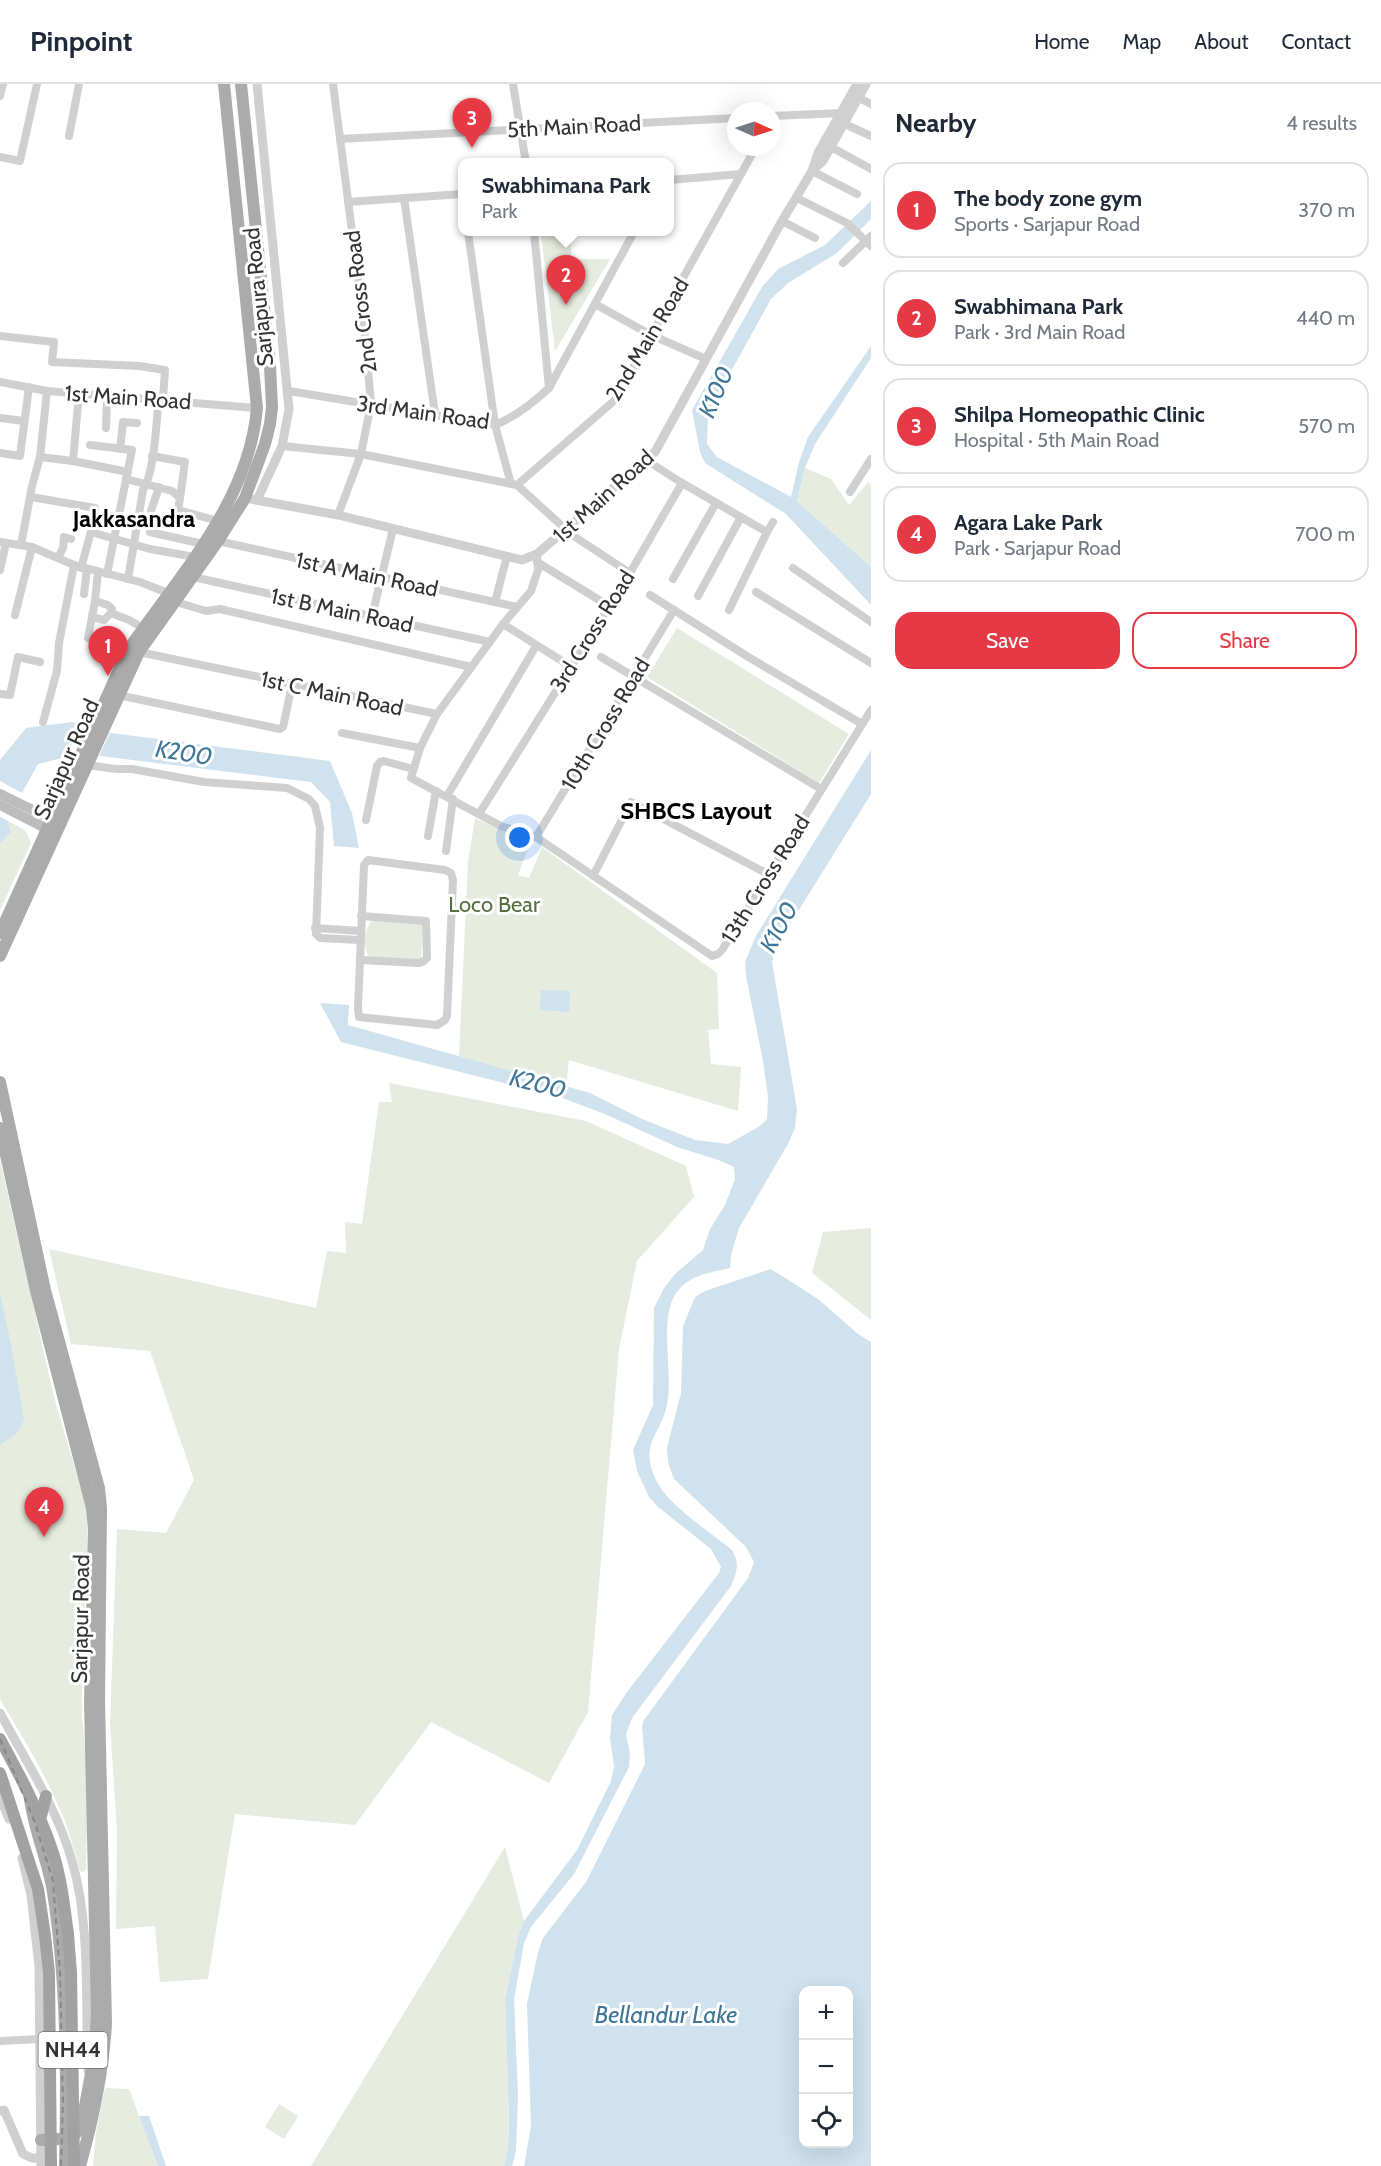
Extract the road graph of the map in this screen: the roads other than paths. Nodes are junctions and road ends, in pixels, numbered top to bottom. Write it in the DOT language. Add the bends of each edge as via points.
graph roads {
  1 [pos="3,84"];
  2 [pos="37,84"];
  3 [pos="79,84"];
  4 [pos="224,84"];
  5 [pos="241,84"];
  6 [pos="257,84"];
  7 [pos="333,84"];
  8 [pos="513,84"];
  9 [pos="857,84"];
  10 [pos="866,84"];
  11 [pos="0,96"];
  12 [pos="859,98"];
  13 [pos="871,104"];
  14 [pos="841,113"];
  15 [pos="781,116"];
  16 [pos="727,118"];
  17 [pos="849,126"];
  18 [pos="520,129"];
  19 [pos="69,136"];
  20 [pos="871,136"];
  21 [pos="340,140"];
  22 [pos="831,147"];
  23 [pos="751,156"];
  24 [pos="0,157"];
  25 [pos="525,158"];
  26 [pos="871,170"];
  27 [pos="812,171"];
  28 [pos="741,174"];
  29 [pos="674,180"];
  30 [pos="458,194"];
  31 [pos="857,194"];
  32 [pos="404,198"];
  33 [pos="797,198"];
  34 [pos="348,202"];
  35 [pos="782,221"];
  36 [pos="469,236"];
  37 [pos="534,236"];
  38 [pos="631,236"];
  39 [pos="815,238"];
  40 [pos="869,241"];
  41 [pos="843,263"];
  42 [pos="595,304"];
  43 [pos="651,335"];
  44 [pos="0,336"];
  45 [pos="706,359"];
  46 [pos="252,366"];
  47 [pos="270,366"];
  48 [pos="0,382"];
  49 [pos="28,387"];
  50 [pos="549,388"];
  51 [pos="47,391"];
  52 [pos="289,391"];
  53 [pos="79,393"];
  54 [pos="107,395"];
  55 [pos="161,399"];
  56 [pos="371,404"];
  57 [pos="257,408"];
  58 [pos="435,414"];
  59 [pos="0,418"];
  60 [pos="24,421"];
  61 [pos="137,423"];
  62 [pos="495,425"];
  63 [pos="106,428"];
  64 [pos="90,445"];
  65 [pos="282,446"];
  66 [pos="120,449"];
  67 [pos="0,453"];
  68 [pos="361,454"];
  69 [pos="152,456"];
  70 [pos="40,457"];
  71 [pos="871,459"];
  72 [pos="646,460"];
  73 [pos="73,461"];
  74 [pos="127,476"];
  75 [pos="682,483"];
  76 [pos="147,484"];
  77 [pos="514,484"];
  78 [pos="159,487"];
  79 [pos="850,492"];
  80 [pos="232,494"];
  81 [pos="31,497"];
  82 [pos="180,498"];
  83 [pos="251,499"];
  84 [pos="716,502"];
  85 [pos="151,511"];
  86 [pos="338,515"];
  87 [pos="741,517"];
  88 [pos="218,521"];
  89 [pos="773,522"];
  90 [pos="393,529"];
  91 [pos="566,529"];
  92 [pos="91,532"];
  93 [pos="150,532"];
  94 [pos="767,532"];
  95 [pos="71,539"];
  96 [pos="114,539"];
  97 [pos="219,541"];
  98 [pos="3,542"];
  99 [pos="134,544"];
  100 [pos="203,544"];
  101 [pos="21,545"];
  102 [pos="32,547"];
  103 [pos="507,556"];
  104 [pos="195,557"];
  105 [pos="58,558"];
  106 [pos="537,558"];
  107 [pos="81,567"];
  108 [pos="793,568"];
  109 [pos="0,570"];
  110 [pos="98,572"];
  111 [pos="630,573"];
  112 [pos="107,574"];
  113 [pos="381,577"];
  114 [pos="193,578"];
  115 [pos="128,579"];
  116 [pos="673,579"];
  117 [pos="756,592"];
  118 [pos="84,594"];
  119 [pos="650,595"];
  120 [pos="698,596"];
  121 [pos="172,598"];
  122 [pos="95,601"];
  123 [pos="495,602"];
  124 [pos="609,606"];
  125 [pos="517,607"];
  126 [pos="674,610"];
  127 [pos="729,610"];
  128 [pos="111,613"];
  129 [pos="15,615"];
  130 [pos="372,616"];
  131 [pos="92,617"];
  132 [pos="871,622"];
  133 [pos="503,624"];
  134 [pos="143,628"];
  135 [pos="88,638"];
  136 [pos="490,642"];
  137 [pos="536,646"];
  138 [pos="139,652"];
  139 [pos="601,657"];
  140 [pos="40,662"];
  141 [pos="871,663"];
  142 [pos="570,666"];
  143 [pos="471,668"];
  144 [pos="634,676"];
  145 [pos="292,685"];
  146 [pos="0,694"];
  147 [pos="118,695"];
  148 [pos="871,710"];
  149 [pos="437,714"];
  150 [pos="43,722"];
  151 [pos="862,724"];
  152 [pos="99,726"];
  153 [pos="342,734"];
  154 [pos="420,748"];
  155 [pos="85,762"];
  156 [pos="413,769"];
  157 [pos="821,789"];
  158 [pos="436,791"];
  159 [pos="0,794"];
  160 [pos="450,798"];
  161 [pos="0,805"];
  162 [pos="19,809"];
  163 [pos="479,814"];
  164 [pos="366,820"];
  165 [pos="54,826"];
  166 [pos="428,836"];
  167 [pos="536,837"];
  168 [pos="446,851"];
  169 [pos="768,874"];
  170 [pos="593,876"];
  171 [pos="361,916"];
  172 [pos="315,928"];
  173 [pos="361,931"];
  174 [pos="0,933"];
  175 [pos="360,940"];
  176 [pos="0,956"];
  177 [pos="360,960"];
  178 [pos="0,1082"];
  179 [pos="0,1128"];
  180 [pos="31,1246"];
  181 [pos="0,1713"];
  182 [pos="0,1739"];
  183 [pos="1,1782"];
  184 [pos="29,1792"];
  185 [pos="46,1796"];
  186 [pos="0,1797"];
  187 [pos="40,1820"];
  188 [pos="40,2039"];
  189 [pos="0,2041"];
  190 [pos="88,2084"];
  191 [pos="1,2107"];
  192 [pos="90,2130"];
  193 [pos="62,2138"];
  194 [pos="41,2140"];
  195 [pos="44,2163"];
  196 [pos="57,2166"];
  197 [pos="65,2166"];
  198 [pos="74,2166"];
  199 [pos="80,2166"];
  200 [pos="87,2166"];
  1 -- 11 [label="street"];
  2 -- 24 [label="street" via="20,161"];
  3 -- 19 [label="street"];
  4 -- 46 [label="main road, Sarjapura Road"];
  5 -- 47 [label="main road, Sarjapura Road"];
  6 -- 52 [label="street, Sarjapura Road"];
  7 -- 21 [label="street, 2nd Cross Road"];
  8 -- 18 [label="street"];
  9 -- 14 [label="street, 1st Main Road"];
  10 -- 12 [label="street, 1st Main Road"];
  12 -- 13 [label="street"];
  12 -- 22 [label="street, 1st Main Road"];
  14 -- 15 [label="street"];
  14 -- 27 [label="street, 1st Main Road"];
  16 -- 18 [label="street, 5th Main Road"];
  17 -- 20 [label="street"];
  18 -- 21 [label="street, 5th Main Road"];
  18 -- 25 [label="street"];
  21 -- 34 [label="street, 2nd Cross Road"];
  22 -- 26 [label="street"];
  22 -- 27 [label="street, 1st Main Road"];
  23 -- 28 [label="street, 2nd Main Road"];
  27 -- 31 [label="street"];
  27 -- 33 [label="street, 1st Main Road"];
  28 -- 29 [label="street"];
  28 -- 43 [label="street, 2nd Main Road"];
  30 -- 32 [label="street"];
  32 -- 34 [label="street"];
  32 -- 58 [label="street"];
  33 -- 35 [label="street, 1st Main Road"];
  33 -- 40 [label="street" via="847,223"];
  34 -- 56 [label="street, 2nd Cross Road"];
  35 -- 39 [label="street"];
  35 -- 45 [label="street, 1st Main Road"];
  36 -- 62 [label="street"];
  37 -- 50 [label="street"];
  38 -- 42 [label="street, 3rd Main Road"];
  40 -- 41 [label="street"];
  42 -- 43 [label="street"];
  42 -- 50 [label="street, 3rd Main Road"];
  43 -- 45 [label="street"];
  43 -- 77 [label="street, 2nd Main Road" via="615,400"];
  44 -- 55 [label="street" via="54,342 52,362 165,370"];
  45 -- 72 [label="street, 1st Main Road" via="657,448"];
  46 -- 47 [label="main road"];
  46 -- 57 [label="main road, Sarjapura Road"];
  47 -- 83 [label="main road, Sarjapura Road" via="270,424"];
  48 -- 49 [label="street, 1st Main Road"];
  49 -- 51 [label="street, 1st Main Road"];
  49 -- 60 [label="street"];
  50 -- 62 [label="street, 3rd Main Road"];
  51 -- 53 [label="street, 1st Main Road"];
  51 -- 70 [label="street"];
  52 -- 56 [label="street, 3rd Main Road"];
  52 -- 65 [label="street, Sarjapura Road"];
  53 -- 54 [label="street, 1st Main Road"];
  53 -- 73 [label="street"];
  54 -- 55 [label="street, 1st Main Road"];
  54 -- 63 [label="street"];
  55 -- 57 [label="street, 1st Main Road"];
  55 -- 69 [label="street"];
  56 -- 58 [label="street, 3rd Main Road"];
  56 -- 68 [label="street, 2nd Cross Road"];
  57 -- 80 [label="main road, Sarjapura Road" via="251,442"];
  58 -- 62 [label="street, 3rd Main Road"];
  59 -- 60 [label="street"];
  60 -- 67 [label="street" via="20,456"];
  61 -- 66 [label="street" via="123,422"];
  62 -- 77 [label="street"];
  64 -- 66 [label="street"];
  65 -- 68 [label="street"];
  65 -- 83 [label="street, Sarjapura Road"];
  66 -- 74 [label="street" via="132,450"];
  68 -- 77 [label="street"];
  68 -- 86 [label="street, 2nd Cross Road"];
  69 -- 76 [label="street"];
  69 -- 82 [label="street" via="185,462"];
  70 -- 73 [label="street"];
  70 -- 81 [label="street"];
  71 -- 79 [label="street"];
  72 -- 75 [label="street"];
  72 -- 91 [label="street, 1st Main Road"];
  73 -- 74 [label="street"];
  74 -- 76 [label="street"];
  74 -- 96 [label="street"];
  75 -- 84 [label="street"];
  75 -- 111 [label="street, 3rd Cross Road"];
  76 -- 78 [label="street"];
  76 -- 99 [label="street"];
  77 -- 91 [label="street"];
  78 -- 82 [label="street"];
  78 -- 85 [label="street"];
  80 -- 88 [label="main road, Sarjapur Road"];
  81 -- 92 [label="street" via="95,508"];
  81 -- 101 [label="street"];
  82 -- 88 [label="street" via="178,510"];
  83 -- 86 [label="street, 1st Main Road"];
  83 -- 97 [label="main road, Sarjapur Road"];
  84 -- 87 [label="street"];
  84 -- 116 [label="street"];
  86 -- 90 [label="street, 1st Main Road"];
  87 -- 94 [label="street"];
  87 -- 120 [label="street"];
  88 -- 100 [label="main road, Sarjapur Road"];
  89 -- 94 [label="street"];
  90 -- 103 [label="street, 1st Main Road"];
  90 -- 113 [label="street"];
  91 -- 106 [label="street, 1st Main Road"];
  91 -- 111 [label="street"];
  92 -- 96 [label="street"];
  92 -- 107 [label="street"];
  93 -- 100 [label="street"];
  94 -- 127 [label="street"];
  95 -- 105 [label="street" via="64,537"];
  96 -- 99 [label="street"];
  96 -- 112 [label="street"];
  97 -- 113 [label="street, 1st A Main Road"];
  97 -- 114 [label="main road, Sarjapur Road"];
  98 -- 101 [label="street"];
  98 -- 109 [label="street"];
  99 -- 104 [label="street"];
  99 -- 115 [label="street"];
  100 -- 104 [label="main road, Sarjapur Road"];
  101 -- 102 [label="street"];
  102 -- 105 [label="street"];
  102 -- 129 [label="street"];
  103 -- 106 [label="street, 1st Main Road"];
  103 -- 123 [label="street"];
  104 -- 121 [label="main road, Sarjapur Road"];
  105 -- 107 [label="street"];
  106 -- 124 [label="street"];
  106 -- 125 [label="street" via="538,570 531,591"];
  107 -- 110 [label="street"];
  107 -- 118 [label="street"];
  107 -- 150 [label="street" via="59,643 57,670"];
  108 -- 132 [label="street"];
  110 -- 112 [label="street"];
  110 -- 122 [label="street"];
  111 -- 124 [label="street, 3rd Cross Road"];
  112 -- 115 [label="street"];
  113 -- 123 [label="street, 1st A Main Road"];
  113 -- 130 [label="street"];
  114 -- 121 [label="main road, Sarjapur Road"];
  114 -- 130 [label="street, 1st B Main Road"];
  115 -- 121 [label="street"];
  117 -- 141 [label="street"];
  119 -- 126 [label="street"];
  121 -- 134 [label="main road, Sarjapur Road"];
  121 -- 138 [label="main road, Sarjapur Road"];
  121 -- 143 [label="street" via="206,611 220,609 396,655"];
  122 -- 128 [label="street" via="108,605"];
  122 -- 131 [label="street"];
  123 -- 125 [label="street, 1st A Main Road"];
  124 -- 142 [label="street, 3rd Cross Road"];
  125 -- 133 [label="street"];
  126 -- 144 [label="street, 10th Cross Road"];
  126 -- 151 [label="street"];
  128 -- 131 [label="street" via="104,620"];
  128 -- 134 [label="street"];
  130 -- 136 [label="street, 1st B Main Road"];
  131 -- 135 [label="street"];
  133 -- 136 [label="street"];
  133 -- 137 [label="street"];
  134 -- 152 [label="main road, Sarjapur Road" via="128,650"];
  136 -- 143 [label="street"];
  137 -- 142 [label="street"];
  137 -- 160 [label="street"];
  138 -- 145 [label="street, 1st C Main Road"];
  138 -- 147 [label="main road, Sarjapur Road"];
  139 -- 144 [label="street"];
  140 -- 146 [label="street" via="18,657 10,696"];
  142 -- 163 [label="street, 3rd Cross Road"];
  143 -- 149 [label="street"];
  144 -- 157 [label="street"];
  144 -- 167 [label="street, 10th Cross Road"];
  145 -- 147 [label="street" via="280,729"];
  145 -- 149 [label="street, 1st C Main Road"];
  147 -- 152 [label="main road, Sarjapur Road"];
  148 -- 151 [label="street, 13th Cross Road"];
  149 -- 154 [label="street"];
  151 -- 157 [label="street, 13th Cross Road"];
  152 -- 155 [label="main road, Sarjapur Road"];
  153 -- 154 [label="street"];
  154 -- 156 [label="street"];
  155 -- 165 [label="main road, Sarjapur Road"];
  155 -- 172 [label="street" via="204,782 287,788 309,799 315,806 320,828"];
  156 -- 158 [label="street, 13th Cross Road" via="413,780"];
  156 -- 164 [label="street" via="380,762"];
  157 -- 169 [label="street, 13th Cross Road"];
  158 -- 160 [label="street, 13th Cross Road"];
  158 -- 166 [label="street"];
  159 -- 162 [label="main road"];
  160 -- 163 [label="street, 13th Cross Road"];
  160 -- 168 [label="street"];
  161 -- 162 [label="main road"];
  162 -- 165 [label="main road"];
  163 -- 167 [label="street, 13th Cross Road"];
  165 -- 174 [label="main road, Sarjapur Road"];
  165 -- 176 [label="main road, Sarjapur Road"];
  167 -- 170 [label="street, 13th Cross Road"];
  169 -- 170 [label="street" via="631,802"];
  169 -- 170 [label="street, 13th Cross Road" via="722,950 714,956"];
  171 -- 173 [label="street"];
  171 -- 177 [label="street" via="426,921 427,958 418,963"];
  171 -- 177 [label="street" via="363,866 368,860 451,873 446,1020 437,1025 359,1017"];
  172 -- 173 [label="street"];
  172 -- 175 [label="street" via="320,938"];
  173 -- 175 [label="street"];
  175 -- 177 [label="street"];
  178 -- 180 [label="main road, Sarjapur Road"];
  179 -- 180 [label="main road, Sarjapur Road"];
  180 -- 190 [label="main road, Sarjapur Road" via="94,1529 90,1701 98,2015"];
  180 -- 192 [label="main road, Sarjapur Road" via="99,1488 101,1508 99,1700 106,2024"];
  181 -- 185 [label="street"];
  182 -- 184 [label="highway, NH44"];
  183 -- 195 [label="highway, NH44, bridge" via="38,1889 45,1936 49,1973"];
  184 -- 187 [label="highway, NH44"];
  184 -- 193 [label="main road" via="32,1819 51,1879 60,1945 64,2017"];
  185 -- 187 [label="highway"];
  185 -- 190 [label="street" via="72,1861 79,1892"];
  186 -- 188 [label="street" via="25,1866 31,1895 39,1966"];
  187 -- 198 [label="highway, NH44, bridge" via="56,1863 68,1934"];
  188 -- 189 [label="street"];
  188 -- 194 [label="street"];
  190 -- 192 [label="street"];
  190 -- 193 [label="main road, Sarjapur Road" via="81,2128 77,2134"];
  191 -- 195 [label="street" via="23,2154"];
  192 -- 199 [label="main road, Sarjapur Road"];
  192 -- 200 [label="street"];
  193 -- 194 [label="main road"];
  193 -- 196 [label="main road"];
  193 -- 197 [label="main road"];
  194 -- 195 [label="street"];
}
